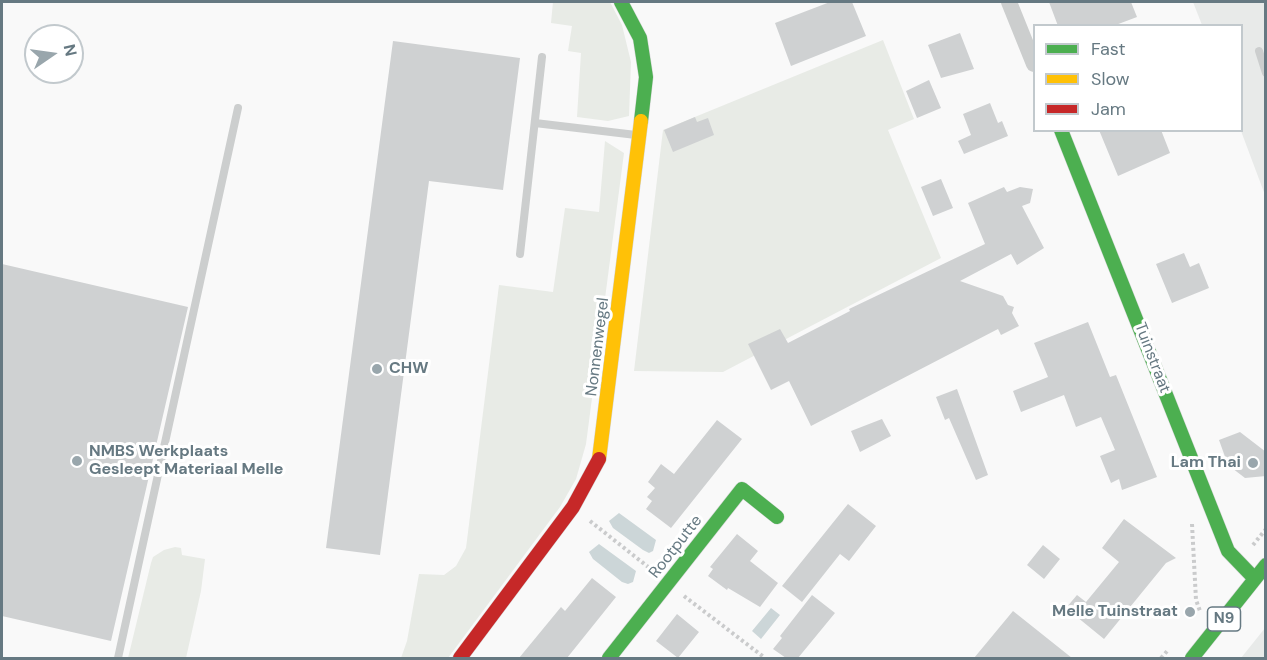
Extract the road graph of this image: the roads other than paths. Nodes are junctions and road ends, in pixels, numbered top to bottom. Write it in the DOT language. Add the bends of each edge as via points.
graph roads {
  1 [pos="621,2"];
  2 [pos="1009,2"];
  3 [pos="1259,51"];
  4 [pos="542,57"];
  5 [pos="1033,59"];
  6 [pos="1266,73"];
  7 [pos="238,108"];
  8 [pos="535,123"];
  9 [pos="1062,132"];
  10 [pos="641,136"];
  11 [pos="520,254"];
  12 [pos="777,517"];
  13 [pos="1266,565"];
  14 [pos="1255,579"];
  15 [pos="118,658"];
  16 [pos="460,658"];
  17 [pos="609,658"];
  18 [pos="1192,658"];
  1 -- 10 [label="street, Nonnenwegel" via="640,38 646,77"];
  2 -- 5 [label="street"];
  3 -- 6 [label="lane"];
  4 -- 8 [label="lane"];
  7 -- 15 [label="lane"];
  8 -- 10 [label="lane"];
  8 -- 11 [label="lane"];
  9 -- 14 [label="street, Tuinstraat" via="1228,551"];
  10 -- 16 [label="street, Nonnenwegel" via="600,457 573,507"];
  12 -- 17 [label="street, Rootputte" via="742,489"];
  13 -- 14 [label="street, N9"];
  14 -- 18 [label="street, N9"];
}
